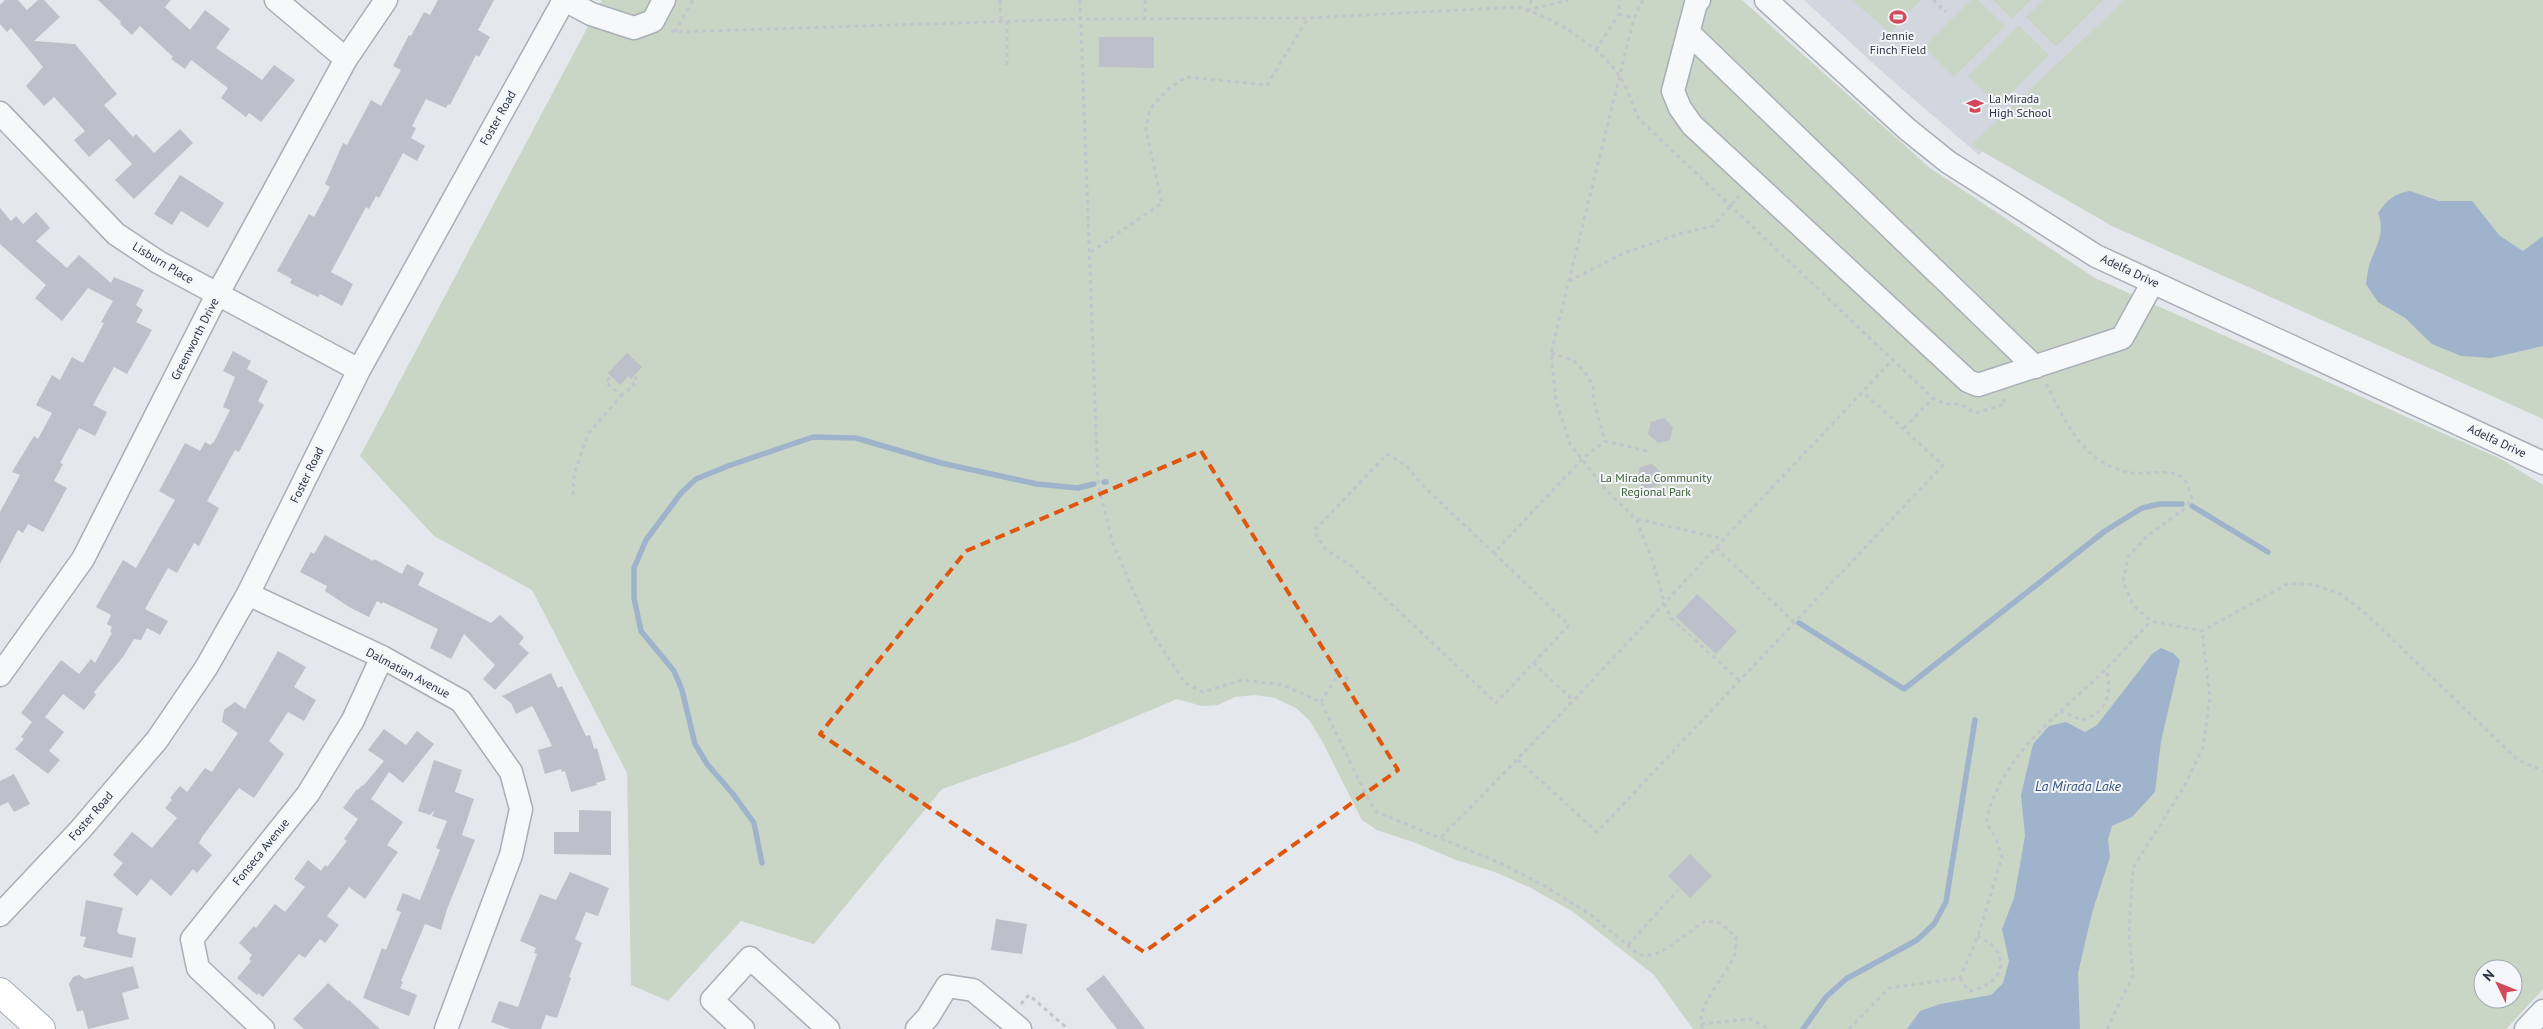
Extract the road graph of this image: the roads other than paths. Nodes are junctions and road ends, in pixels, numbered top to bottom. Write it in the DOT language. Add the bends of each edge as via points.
graph roads {
  1 [pos="276,0"];
  2 [pos="386,0"];
  3 [pos="564,0"];
  4 [pos="664,0"];
  5 [pos="1700,0"];
  6 [pos="1766,0"];
  7 [pos="1689,33"];
  8 [pos="346,59"];
  9 [pos="0,113"];
  10 [pos="2153,282"];
  11 [pos="218,295"];
  12 [pos="359,370"];
  13 [pos="2038,372"];
  14 [pos="2543,463"];
  15 [pos="248,594"];
  16 [pos="382,657"];
  17 [pos="0,675"];
  18 [pos="0,915"];
  19 [pos="0,992"];
  20 [pos="2543,1011"];
  21 [pos="1018,1019"];
  22 [pos="737,1027"];
  23 [pos="41,1029"];
  24 [pos="263,1029"];
  25 [pos="446,1029"];
  26 [pos="828,1029"];
  27 [pos="917,1029"];
  28 [pos="2526,1029"];
  1 -- 8 [label="street"];
  2 -- 8 [label="street, Greenworth Drive"];
  3 -- 4 [label="street" via="591,14 634,28 653,21"];
  3 -- 12 [label="street, Foster Road"];
  5 -- 7 [label="street" via="1696,3"];
  6 -- 10 [label="street, Adelfa Drive" via="1907,129 1948,162 2096,256"];
  7 -- 13 [label="street"];
  7 -- 13 [label="street" via="1673,92 1692,125 1968,380 1978,385"];
  8 -- 11 [label="street, Greenworth Drive"];
  9 -- 11 [label="street, Lisburn Place" via="116,234"];
  10 -- 13 [label="street" via="2122,338"];
  10 -- 14 [label="street, Adelfa Drive"];
  11 -- 12 [label="street, Lisburn Place"];
  11 -- 17 [label="street, Greenworth Drive" via="83,559"];
  12 -- 15 [label="street, Foster Road"];
  15 -- 16 [label="street, Dalmatian Avenue"];
  15 -- 18 [label="street, Foster Road" via="206,668 156,740 80,830"];
  16 -- 24 [label="street, Fonseca Avenue" via="353,720 308,794 192,939 198,968"];
  16 -- 25 [label="street, Dalmatian Avenue" via="461,702 511,772 521,808 511,855"];
  19 -- 23 [label="main road"];
  20 -- 28 [label="street"];
  21 -- 27 [label="street" via="973,990 947,986"];
  22 -- 26 [label="street" via="712,1000 750,958"];
}
